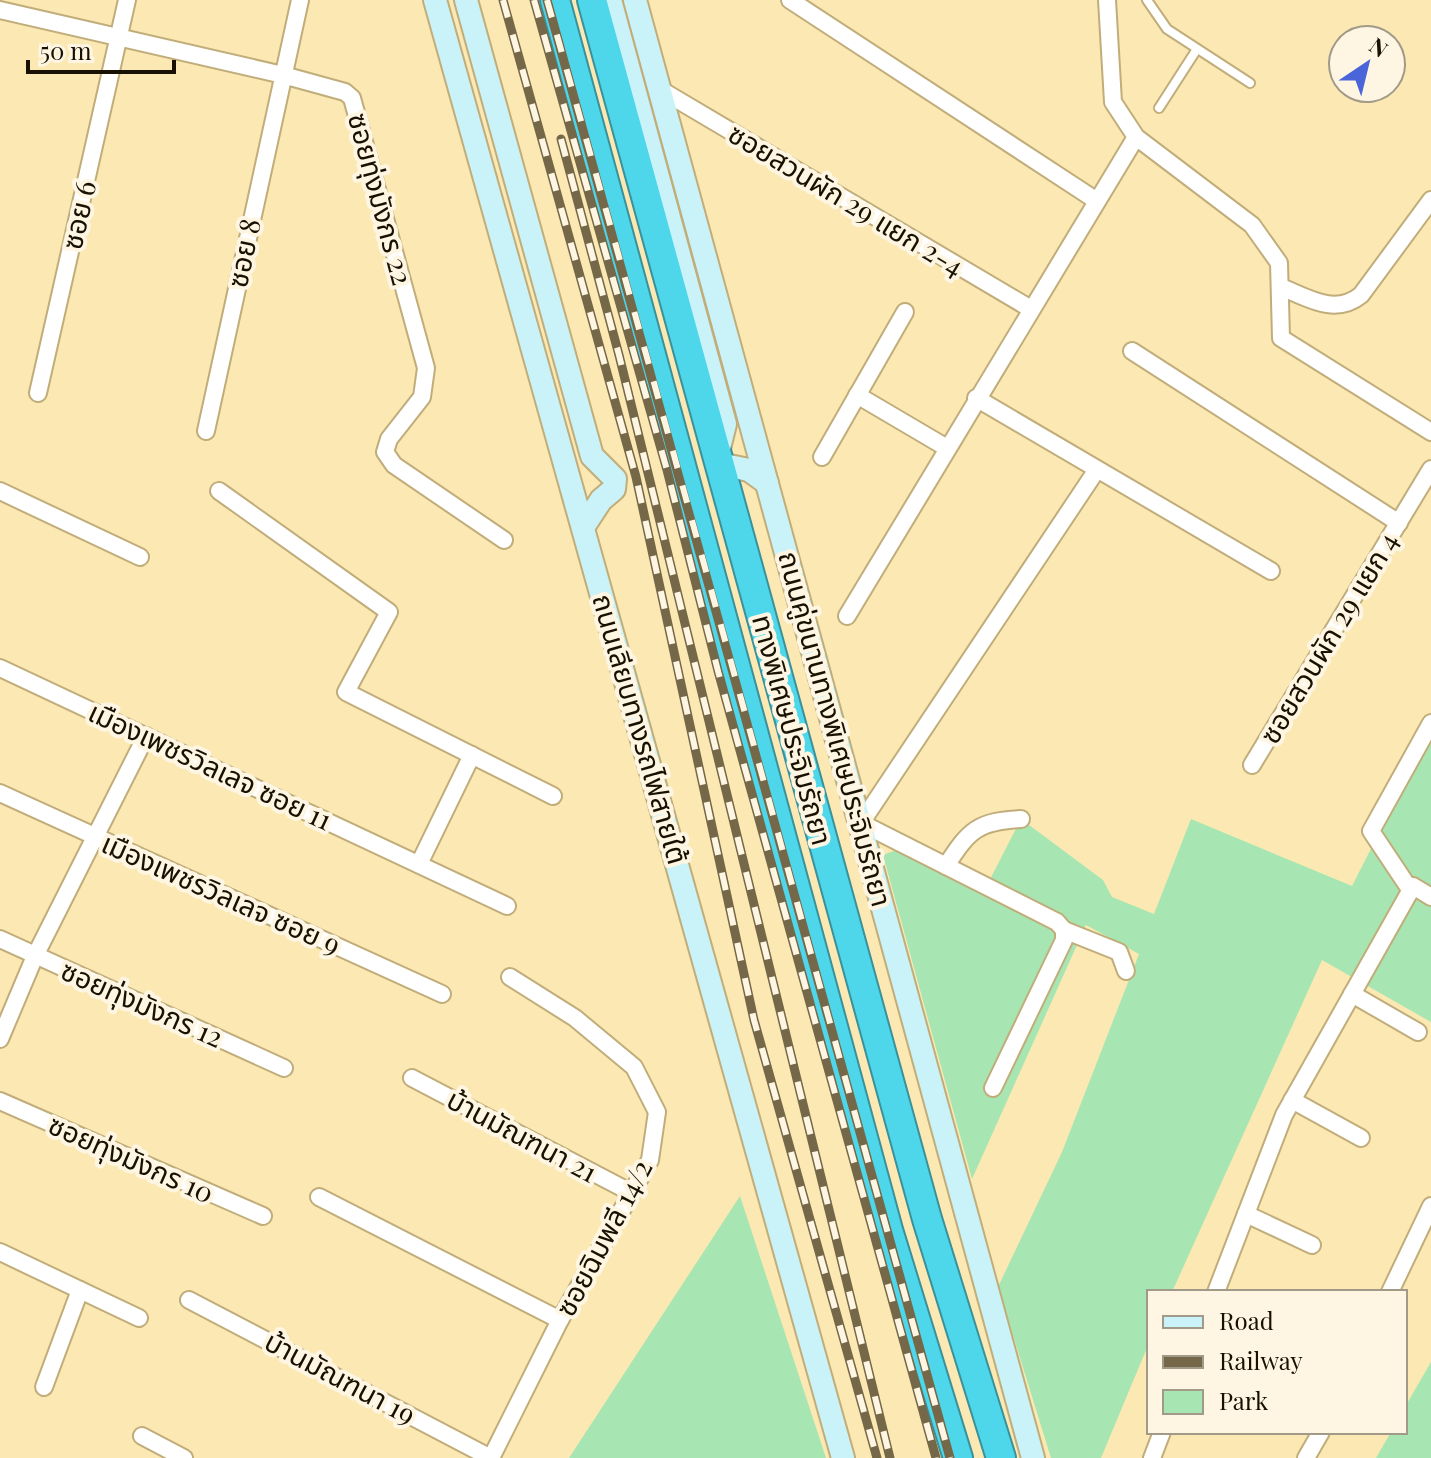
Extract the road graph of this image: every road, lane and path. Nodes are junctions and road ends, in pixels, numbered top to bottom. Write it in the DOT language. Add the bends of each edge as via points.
graph roads {
  1 [pos="127,0"];
  2 [pos="300,0"];
  3 [pos="435,0"];
  4 [pos="466,0"];
  5 [pos="555,0"];
  6 [pos="592,0"];
  7 [pos="610,0"];
  8 [pos="635,0"];
  9 [pos="790,0"];
  10 [pos="1107,0"];
  11 [pos="1147,0"];
  12 [pos="0,10"];
  13 [pos="119,36"];
  14 [pos="1197,49"];
  15 [pos="283,75"];
  16 [pos="1250,83"];
  17 [pos="661,90"];
  18 [pos="1159,108"];
  19 [pos="1136,137"];
  20 [pos="1431,200"];
  21 [pos="1097,201"];
  22 [pos="1281,287"];
  23 [pos="1031,309"];
  24 [pos="905,312"];
  25 [pos="1132,351"];
  26 [pos="38,393"];
  27 [pos="857,395"];
  28 [pos="976,398"];
  29 [pos="206,431"];
  30 [pos="1431,432"];
  31 [pos="947,448"];
  32 [pos="822,457"];
  33 [pos="1431,469"];
  34 [pos="1096,471"];
  35 [pos="767,483"];
  36 [pos="0,491"];
  37 [pos="219,491"];
  38 [pos="1399,523"];
  39 [pos="584,526"];
  40 [pos="504,540"];
  41 [pos="140,557"];
  42 [pos="1271,571"];
  43 [pos="847,616"];
  44 [pos="0,668"];
  45 [pos="1431,723"];
  46 [pos="146,736"];
  47 [pos="472,755"];
  48 [pos="1252,765"];
  49 [pos="0,793"];
  50 [pos="553,796"];
  51 [pos="1021,819"];
  52 [pos="861,823"];
  53 [pos="95,837"];
  54 [pos="419,864"];
  55 [pos="946,866"];
  56 [pos="1411,891"];
  57 [pos="1431,897"];
  58 [pos="507,906"];
  59 [pos="1064,930"];
  60 [pos="0,939"];
  61 [pos="35,956"];
  62 [pos="1126,971"];
  63 [pos="510,977"];
  64 [pos="442,994"];
  65 [pos="1352,994"];
  66 [pos="1418,1032"];
  67 [pos="0,1039"];
  68 [pos="284,1068"];
  69 [pos="412,1078"];
  70 [pos="993,1088"];
  71 [pos="1292,1100"];
  72 [pos="0,1101"];
  73 [pos="1361,1138"];
  74 [pos="632,1193"];
  75 [pos="319,1197"];
  76 [pos="1431,1206"];
  77 [pos="1246,1214"];
  78 [pos="263,1216"];
  79 [pos="1312,1245"];
  80 [pos="0,1252"];
  81 [pos="80,1290"];
  82 [pos="1217,1290"];
  83 [pos="1391,1290"];
  84 [pos="189,1300"];
  85 [pos="139,1318"];
  86 [pos="560,1320"];
  87 [pos="44,1387"];
  88 [pos="1161,1434"];
  89 [pos="1320,1434"];
  90 [pos="142,1436"];
  91 [pos="184,1458"];
  92 [pos="491,1458"];
  93 [pos="843,1458"];
  94 [pos="958,1458"];
  95 [pos="1001,1458"];
  96 [pos="1033,1458"];
  97 [pos="1152,1458"];
  98 [pos="1306,1458"];
  1 -- 13 [label="street, ซอย 6"];
  2 -- 15 [label="street, ซอย 8"];
  3 -- 39 [label="main road, ถนนเลียบทางรถไฟสายใต้"];
  4 -- 39 [label="main road" via="592,456 615,479 614,489"];
  5 -- 94 [label="highway, ทางพิเศษประจิมรัถยา" via="888,1230"];
  6 -- 95 [label="highway, ทางพิเศษประจิมรัถยา" via="927,1219"];
  7 -- 35 [label="main road" via="725,424 717,456 724,465 749,470"];
  8 -- 17 [label="main road, ถนนคู่ขนานทางพิเศษประจิมรัถยา"];
  9 -- 21 [label="street"];
  10 -- 19 [label="street" via="1113,102"];
  11 -- 14 [label="lane" via="1167,29"];
  12 -- 13 [label="street, ซอยทุ่งมังกร 22"];
  13 -- 15 [label="street, ซอยทุ่งมังกร 22"];
  13 -- 26 [label="street, ซอย 6"];
  14 -- 16 [label="lane"];
  14 -- 18 [label="lane"];
  15 -- 29 [label="street, ซอย 8"];
  15 -- 40 [label="street, ซอยทุ่งมังกร 22" via="345,92 352,98 365,139 426,368 422,397 385,452 394,465"];
  17 -- 23 [label="street, ซอยสวนผัก 29 แยก 2-4"];
  17 -- 35 [label="main road, ถนนคู่ขนานทางพิเศษประจิมรัถยา"];
  19 -- 21 [label="street"];
  19 -- 22 [label="street" via="1252,225 1279,263"];
  20 -- 22 [label="street" via="1350,305 1332,307"];
  21 -- 23 [label="street"];
  22 -- 30 [label="street" via="1281,338"];
  23 -- 28 [label="street"];
  24 -- 27 [label="street"];
  25 -- 38 [label="street"];
  27 -- 31 [label="street"];
  27 -- 32 [label="street"];
  28 -- 31 [label="street"];
  28 -- 34 [label="street"];
  31 -- 43 [label="street"];
  33 -- 38 [label="street, ซอยสวนผัก 29 แยก 4"];
  34 -- 42 [label="street"];
  34 -- 52 [label="street"];
  35 -- 52 [label="main road, ถนนคู่ขนานทางพิเศษประจิมรัถยา"];
  36 -- 41 [label="street"];
  37 -- 47 [label="street" via="389,612 346,692"];
  38 -- 48 [label="street, ซอยสวนผัก 29 แยก 4"];
  39 -- 93 [label="main road, ถนนเลียบทางรถไฟสายใต้"];
  44 -- 46 [label="street, เมืองเพชรวิลเลจ ซอย 11"];
  45 -- 56 [label="street" via="1371,831"];
  46 -- 53 [label="street"];
  46 -- 54 [label="street, เมืองเพชรวิลเลจ ซอย 11"];
  47 -- 50 [label="street"];
  47 -- 54 [label="street"];
  49 -- 53 [label="street, เมืองเพชรวิลเลจ ซอย 9"];
  51 -- 55 [label="street" via="981,824 963,839"];
  52 -- 55 [label="street"];
  52 -- 96 [label="main road, ถนนคู่ขนานทางพิเศษประจิมรัถยา"];
  53 -- 61 [label="street"];
  53 -- 64 [label="street, เมืองเพชรวิลเลจ ซอย 9"];
  54 -- 58 [label="street, เมืองเพชรวิลเลจ ซอย 11"];
  55 -- 59 [label="street"];
  56 -- 57 [label="street" via="1413,886"];
  56 -- 65 [label="street"];
  59 -- 62 [label="street" via="1119,952"];
  59 -- 70 [label="street" via="1064,940"];
  60 -- 61 [label="street, ซอยทุ่งมังกร 12"];
  61 -- 67 [label="street"];
  61 -- 68 [label="street, ซอยทุ่งมังกร 12"];
  63 -- 74 [label="street, ซอยฉิมพลี 14/2" via="575,1018 634,1067 657,1112 650,1160"];
  65 -- 66 [label="street"];
  65 -- 71 [label="street"];
  69 -- 74 [label="street, บ้านมัณฑนา 21"];
  71 -- 73 [label="street"];
  71 -- 77 [label="street"];
  72 -- 78 [label="street, ซอยทุ่งมังกร 10"];
  74 -- 86 [label="street, ซอยฉิมพลี 14/2"];
  75 -- 86 [label="street"];
  76 -- 83 [label="street"];
  77 -- 79 [label="street"];
  77 -- 82 [label="street"];
  80 -- 81 [label="street"];
  81 -- 85 [label="street"];
  81 -- 87 [label="street"];
  84 -- 92 [label="street, บ้านมัณฑนา 19"];
  86 -- 92 [label="street, ซอยฉิมพลี 14/2"];
  88 -- 97 [label="street"];
  89 -- 98 [label="street"];
  90 -- 91 [label="street"];
}
